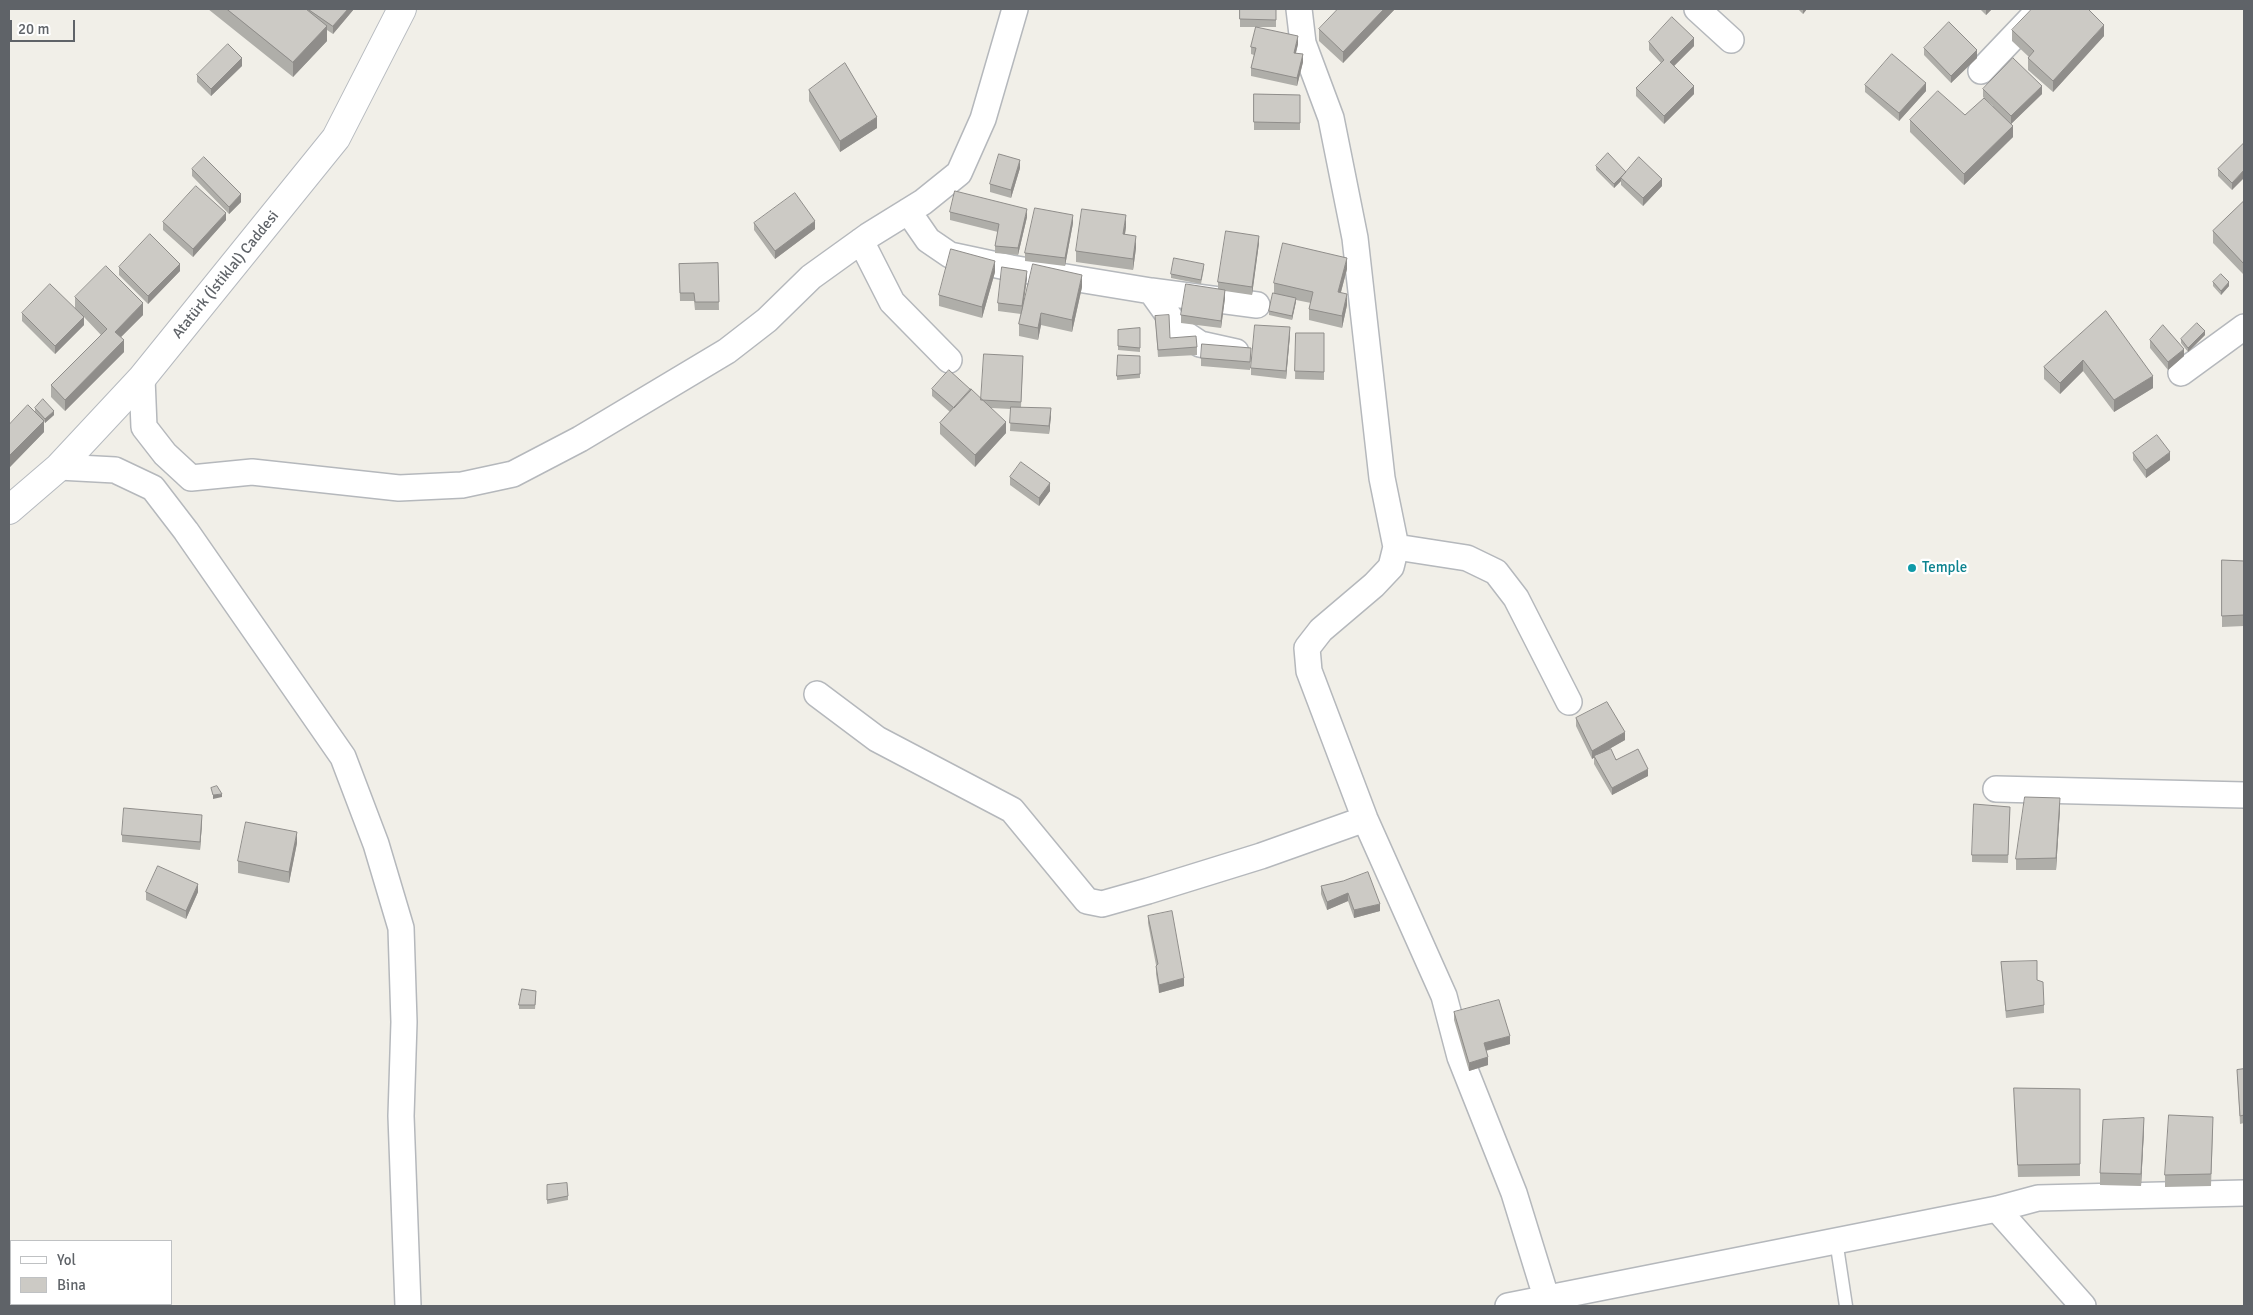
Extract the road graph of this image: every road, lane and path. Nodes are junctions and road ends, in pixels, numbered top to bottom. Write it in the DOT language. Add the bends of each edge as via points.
graph roads {
  1 [pos="402,9"];
  2 [pos="1015,9"];
  3 [pos="1299,9"];
  4 [pos="1697,9"];
  5 [pos="2040,9"];
  6 [pos="1731,40"];
  7 [pos="1981,71"];
  8 [pos="908,211"];
  9 [pos="861,241"];
  10 [pos="1151,291"];
  11 [pos="1257,305"];
  12 [pos="2244,327"];
  13 [pos="1236,352"];
  14 [pos="949,360"];
  15 [pos="2181,373"];
  16 [pos="142,378"];
  17 [pos="59,467"];
  18 [pos="9,508"];
  19 [pos="1396,547"];
  20 [pos="817,694"];
  21 [pos="1569,702"];
  22 [pos="1996,789"];
  23 [pos="2244,795"];
  24 [pos="1365,819"];
  25 [pos="2244,1193"];
  26 [pos="1997,1210"];
  27 [pos="1836,1240"];
  28 [pos="1547,1300"];
  29 [pos="408,1306"];
  30 [pos="1508,1306"];
  31 [pos="1846,1306"];
  32 [pos="2083,1306"];
  1 -- 16 [label="street, Atatürk (İstiklal) Caddesi" via="336,138"];
  2 -- 8 [label="street" via="983,119 958,174"];
  3 -- 19 [label="street" via="1303,43 1330,118 1355,238 1382,478"];
  4 -- 6 [label="street"];
  5 -- 7 [label="street"];
  8 -- 9 [label="street"];
  8 -- 10 [label="street" via="928,240 950,255"];
  9 -- 14 [label="street" via="892,302"];
  9 -- 16 [label="street" via="811,277 767,320 727,351 513,474 462,485 399,488 252,472 191,478 165,454 144,427"];
  10 -- 11 [label="street"];
  10 -- 13 [label="street" via="1179,330 1200,344"];
  12 -- 15 [label="street"];
  16 -- 17 [label="street, Atatürk (İstiklal) Caddesi"];
  17 -- 18 [label="street, Atatürk (İstiklal) Caddesi"];
  17 -- 29 [label="street" via="115,470 153,488 343,757 376,844 401,928 404,1022 401,1116"];
  19 -- 21 [label="street" via="1467,558 1496,572 1516,598"];
  19 -- 24 [label="street" via="1390,567 1374,585 1321,630 1306,648 1309,671"];
  20 -- 24 [label="street" via="877,739 1012,810 1087,900 1102,904 1261,856"];
  22 -- 23 [label="street"];
  24 -- 28 [label="street" via="1444,996 1460,1056 1514,1193"];
  25 -- 26 [label="street" via="2038,1198"];
  26 -- 27 [label="street"];
  26 -- 32 [label="street"];
  27 -- 28 [label="street"];
  27 -- 31 [label="lane"];
  28 -- 30 [label="street"];
}
